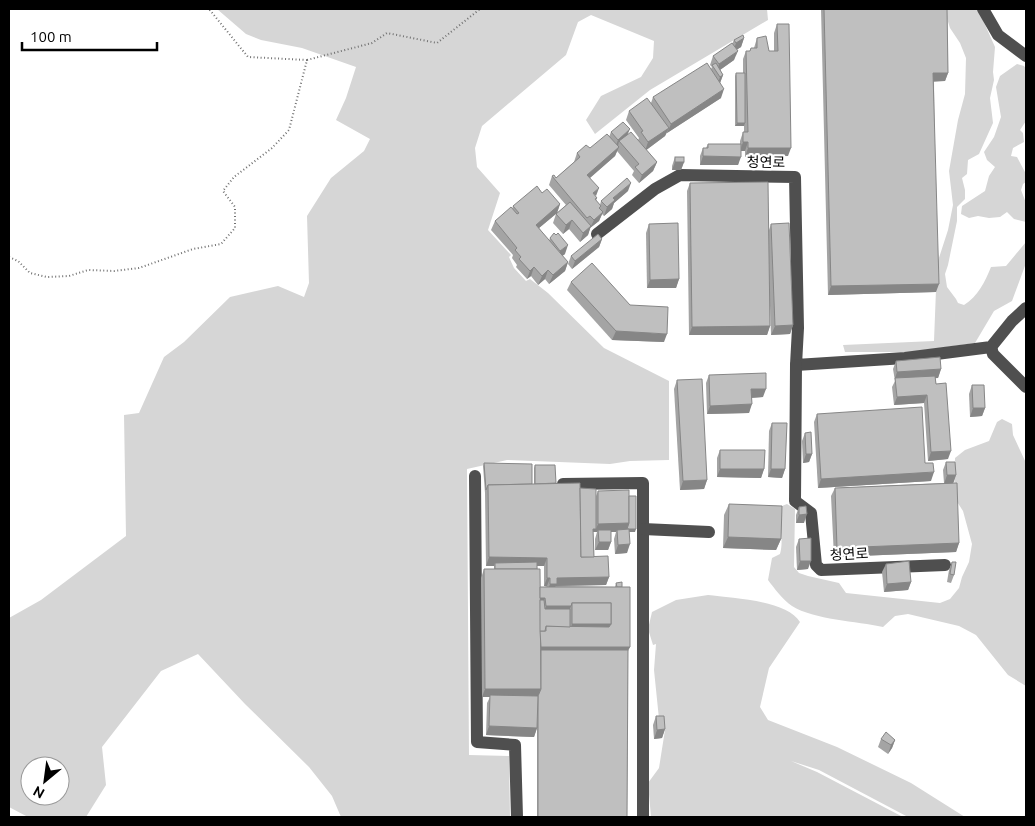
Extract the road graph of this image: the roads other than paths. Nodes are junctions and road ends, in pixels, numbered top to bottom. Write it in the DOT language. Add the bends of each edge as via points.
graph roads {
  1 [pos="983,9"];
  2 [pos="1026,56"];
  3 [pos="597,234"];
  4 [pos="1026,308"];
  5 [pos="991,347"];
  6 [pos="796,365"];
  7 [pos="1026,387"];
  8 [pos="476,476"];
  9 [pos="554,484"];
  10 [pos="643,529"];
  11 [pos="709,532"];
  12 [pos="945,565"];
  13 [pos="516,817"];
  14 [pos="643,817"];
  1 -- 2 [label="street" via="998,35"];
  3 -- 6 [label="street, 청연로" via="655,189 680,175 795,177"];
  4 -- 5 [label="street"];
  5 -- 6 [label="street" via="905,358"];
  5 -- 7 [label="street" via="993,354"];
  6 -- 12 [label="street, 청연로" via="795,502 811,513 816,565 820,570"];
  8 -- 13 [label="street" via="481,570 477,742 515,745"];
  9 -- 10 [label="street" via="644,483"];
  10 -- 11 [label="street"];
  10 -- 14 [label="street"];
}
